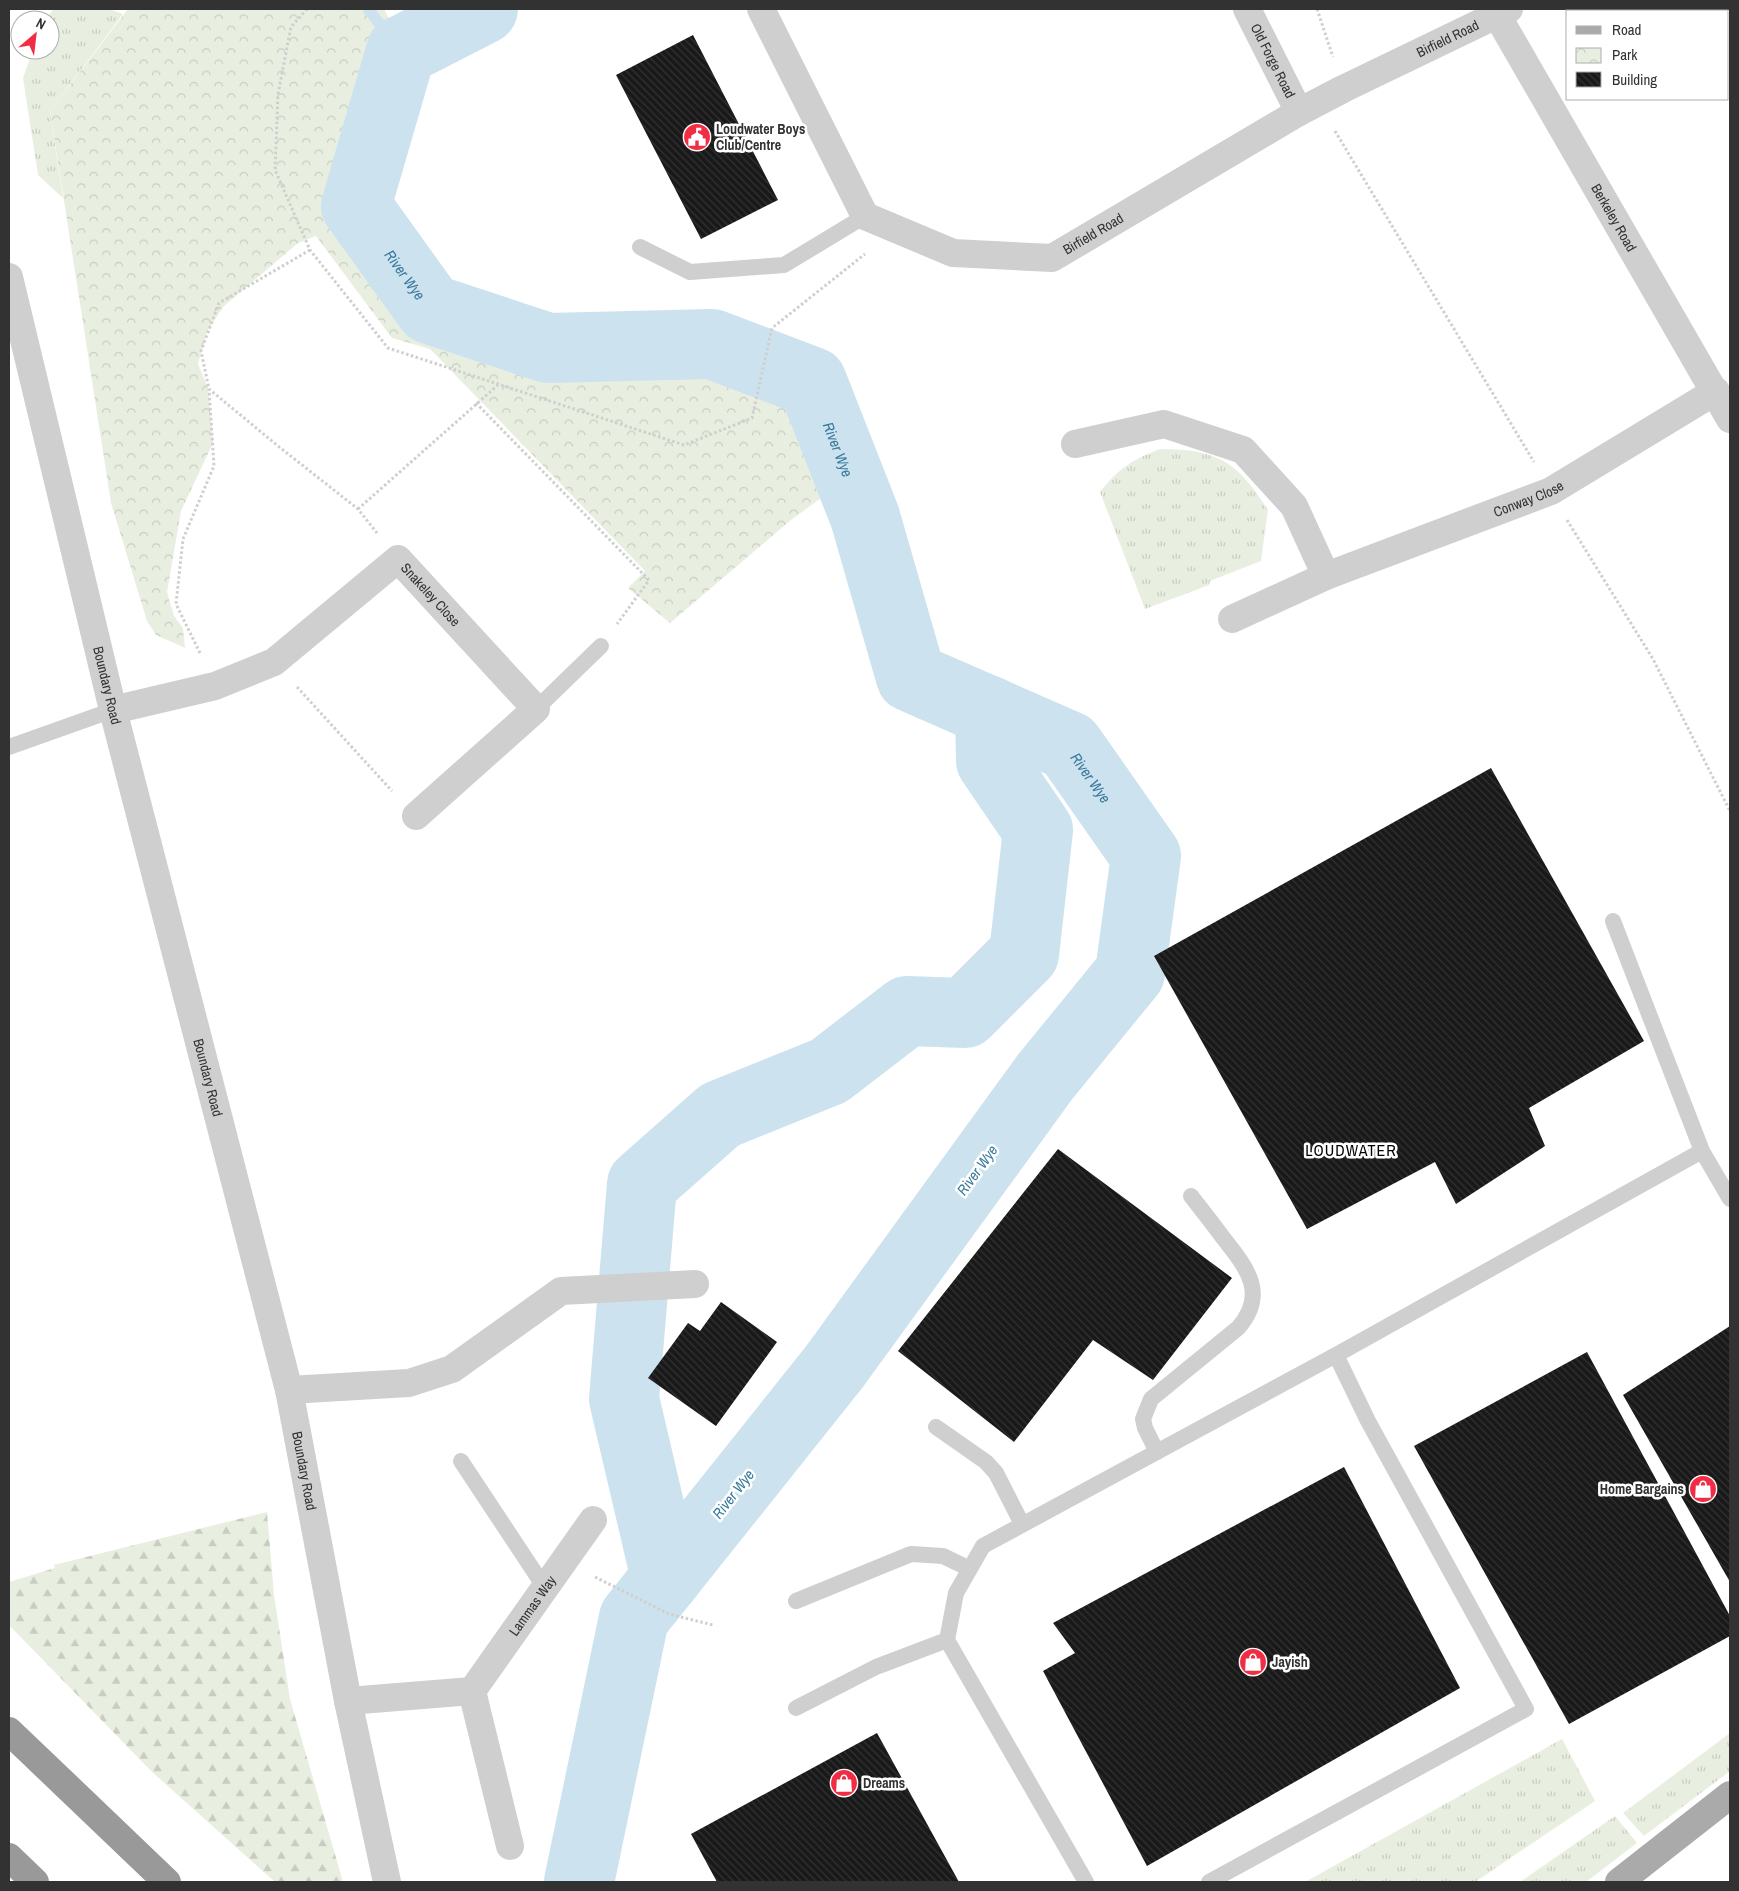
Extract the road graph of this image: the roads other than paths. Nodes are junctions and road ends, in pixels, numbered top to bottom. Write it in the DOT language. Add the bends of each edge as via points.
graph roads {
  1 [pos="761,9"];
  2 [pos="1247,9"];
  3 [pos="1503,12"];
  4 [pos="1321,100"];
  5 [pos="865,216"];
  6 [pos="640,248"];
  7 [pos="9,277"];
  8 [pos="1716,391"];
  9 [pos="1730,419"];
  10 [pos="1075,444"];
  11 [pos="1326,576"];
  12 [pos="1232,619"];
  13 [pos="601,646"];
  14 [pos="536,709"];
  15 [pos="113,710"];
  16 [pos="9,747"];
  17 [pos="416,816"];
  18 [pos="1613,921"];
  19 [pos="1702,1150"];
  20 [pos="1191,1196"];
  21 [pos="1730,1199"];
  22 [pos="695,1284"];
  23 [pos="1336,1355"];
  24 [pos="288,1390"];
  25 [pos="936,1427"];
  26 [pos="1157,1452"];
  27 [pos="461,1461"];
  28 [pos="593,1520"];
  29 [pos="1022,1524"];
  30 [pos="970,1569"];
  31 [pos="545,1588"];
  32 [pos="796,1601"];
  33 [pos="947,1640"];
  34 [pos="472,1691"];
  35 [pos="348,1701"];
  36 [pos="796,1708"];
  37 [pos="9,1731"];
  38 [pos="1730,1796"];
  39 [pos="510,1846"];
  40 [pos="9,1857"];
  41 [pos="35,1882"];
  42 [pos="167,1882"];
  43 [pos="388,1882"];
  44 [pos="1086,1882"];
  45 [pos="1209,1882"];
  46 [pos="1619,1882"];
  1 -- 5 [label="street"];
  2 -- 4 [label="street, Old Forge Road"];
  3 -- 4 [label="street, Birfield Road"];
  3 -- 8 [label="street, Berkeley Road"];
  4 -- 5 [label="street, Birfield Road" via="1052,258 953,253"];
  5 -- 6 [label="lane" via="784,265 690,272"];
  7 -- 15 [label="street, Boundary Road"];
  8 -- 9 [label="street, Berkeley Road"];
  8 -- 11 [label="street, Conway Close" via="1551,491"];
  10 -- 11 [label="street" via="1164,424 1243,450 1294,506"];
  11 -- 12 [label="street, Conway Close"];
  13 -- 14 [label="lane"];
  14 -- 15 [label="street, Snakeley Close" via="398,559 274,662 215,686"];
  14 -- 17 [label="street"];
  15 -- 16 [label="lane"];
  15 -- 24 [label="street, Boundary Road"];
  18 -- 19 [label="lane"];
  19 -- 21 [label="lane"];
  19 -- 23 [label="lane"];
  20 -- 26 [label="lane" via="1243,1264 1251,1280 1252,1307 1238,1328 1151,1399 1143,1419"];
  22 -- 24 [label="street" via="561,1291 452,1369 409,1383"];
  23 -- 26 [label="lane"];
  23 -- 45 [label="lane" via="1368,1421 1526,1708"];
  24 -- 35 [label="street, Boundary Road"];
  25 -- 29 [label="lane" via="986,1462 996,1473"];
  26 -- 29 [label="lane"];
  27 -- 31 [label="lane"];
  28 -- 31 [label="street, Lammas Way"];
  29 -- 30 [label="lane" via="983,1546"];
  30 -- 32 [label="lane" via="944,1556 911,1554"];
  30 -- 33 [label="lane" via="956,1593"];
  31 -- 34 [label="street, Lammas Way"];
  33 -- 36 [label="lane" via="876,1667"];
  33 -- 44 [label="lane"];
  34 -- 35 [label="street"];
  34 -- 39 [label="street"];
  35 -- 43 [label="street, Boundary Road"];
  37 -- 42 [label="highway"];
  38 -- 46 [label="main road"];
  40 -- 41 [label="highway"];
}
